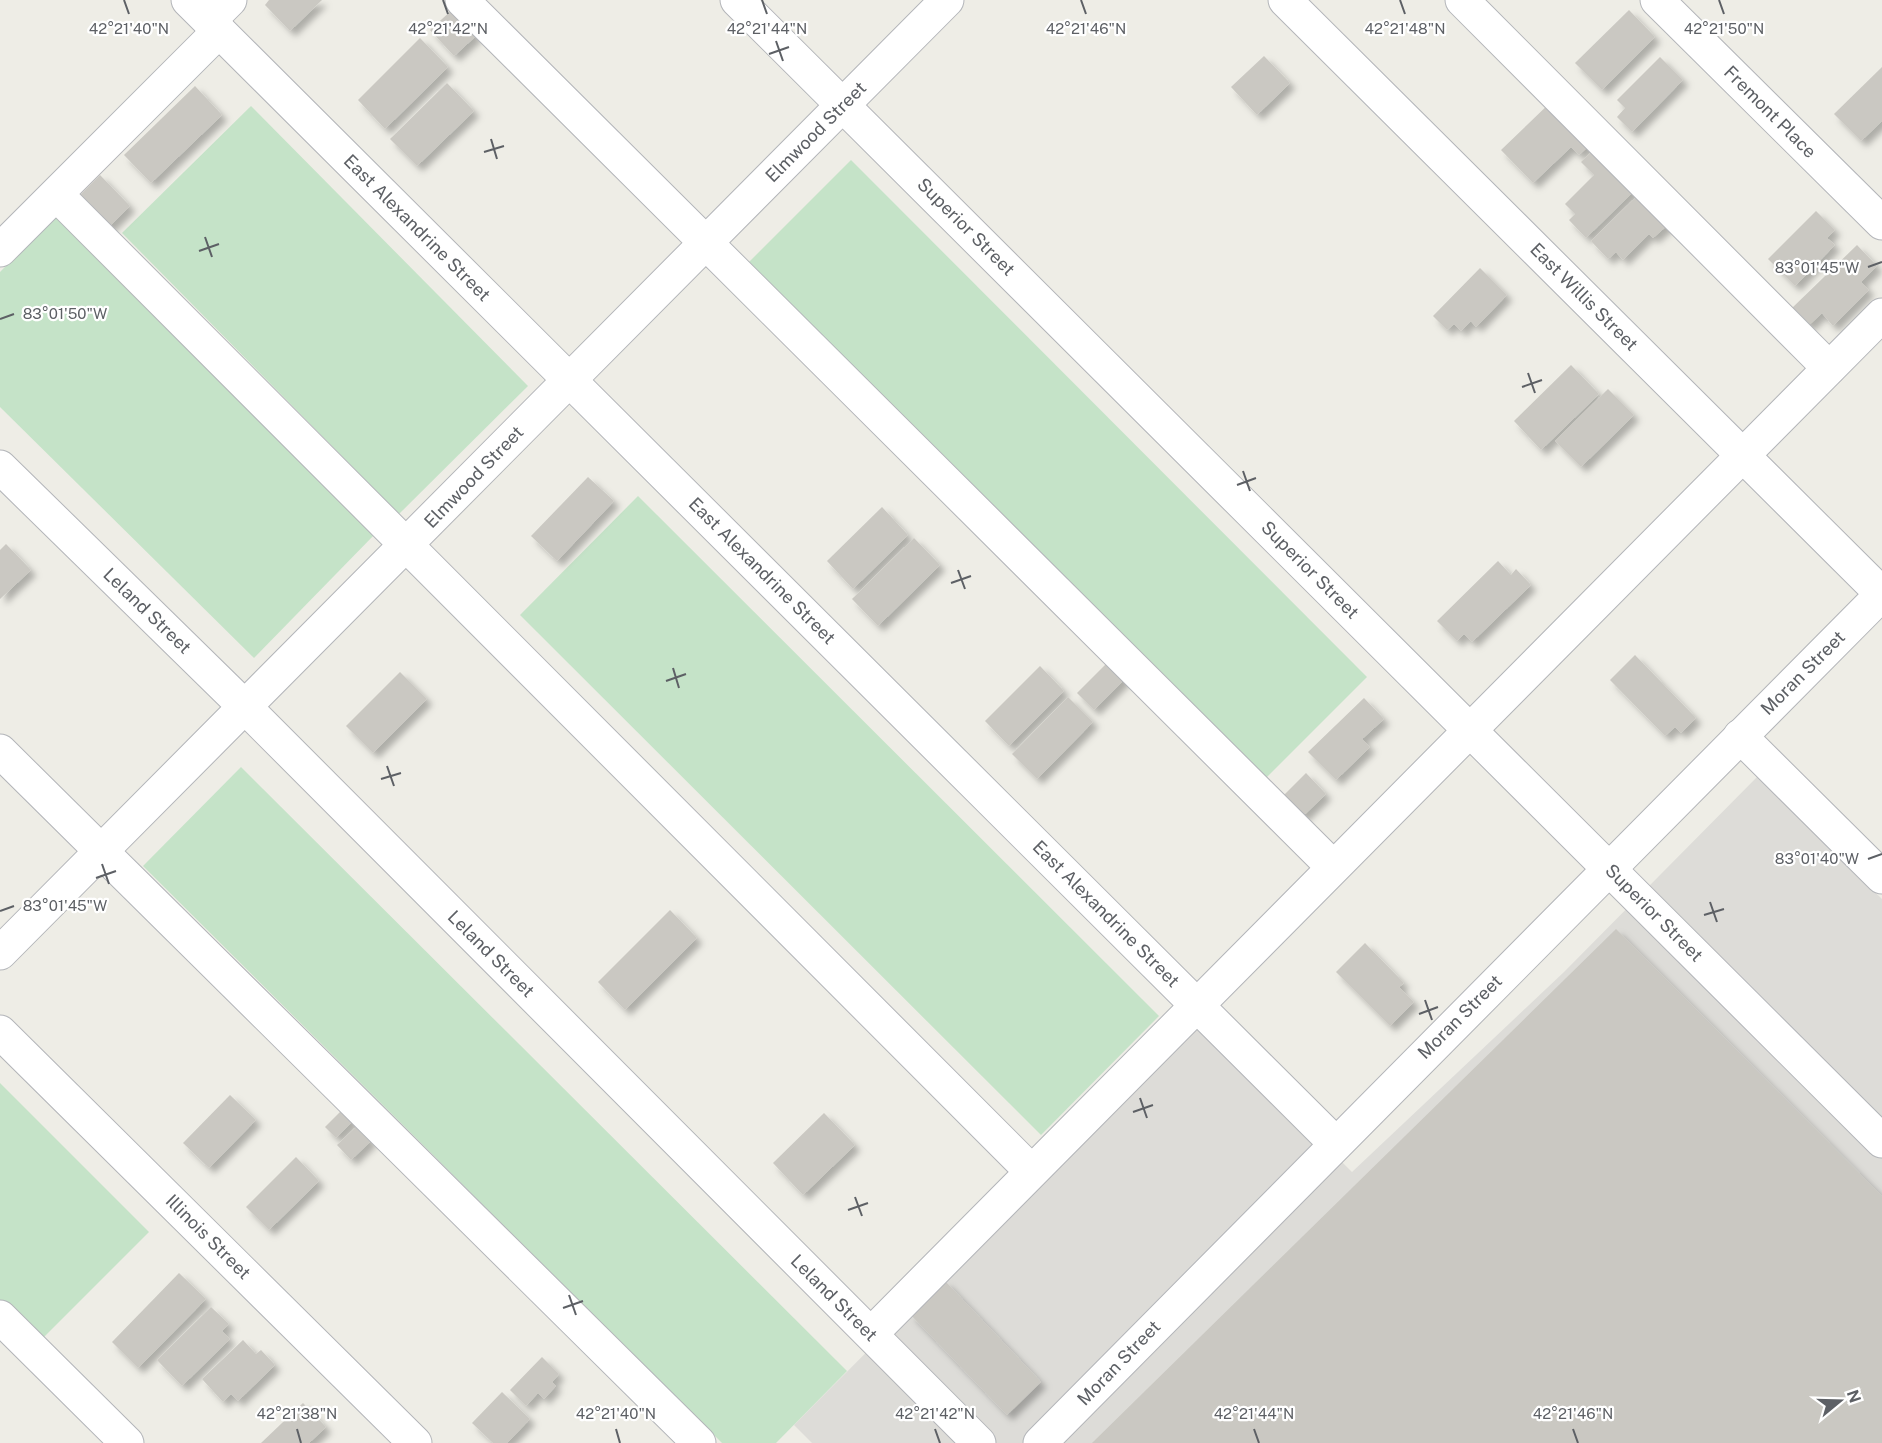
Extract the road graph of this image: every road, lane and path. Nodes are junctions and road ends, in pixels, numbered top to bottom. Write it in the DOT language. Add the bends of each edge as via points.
graph roads {
  1 [pos="462,0"];
  2 [pos="737,0"];
  3 [pos="947,0"];
  4 [pos="1285,0"];
  5 [pos="1462,0"];
  6 [pos="1657,0"];
  7 [pos="211,13"];
  8 [pos="843,104"];
  9 [pos="57,195"];
  10 [pos="1882,223"];
  11 [pos="704,244"];
  12 [pos="0,250"];
  13 [pos="1882,315"];
  14 [pos="1829,368"];
  15 [pos="569,379"];
  16 [pos="1743,455"];
  17 [pos="0,467"];
  18 [pos="407,546"];
  19 [pos="1882,594"];
  20 [pos="244,706"];
  21 [pos="1470,729"];
  22 [pos="1740,736"];
  23 [pos="0,751"];
  24 [pos="100,852"];
  25 [pos="1334,867"];
  26 [pos="1609,868"];
  27 [pos="1882,877"];
  28 [pos="0,953"];
  29 [pos="1197,1005"];
  30 [pos="0,1032"];
  31 [pos="1882,1141"];
  32 [pos="1335,1143"];
  33 [pos="1031,1171"];
  34 [pos="0,1317"];
  35 [pos="871,1334"];
  36 [pos="127,1443"];
  37 [pos="415,1443"];
  38 [pos="699,1443"];
  39 [pos="979,1443"];
  40 [pos="1040,1443"];
  1 -- 11 [label="street"];
  2 -- 8 [label="street, Superior Street"];
  3 -- 8 [label="street, Elmwood Street"];
  4 -- 16 [label="street, East Willis Street"];
  5 -- 14 [label="street"];
  6 -- 10 [label="street, Fremont Place"];
  7 -- 9 [label="street"];
  7 -- 15 [label="street, East Alexandrine Street"];
  8 -- 11 [label="street, Elmwood Street"];
  8 -- 21 [label="street, Superior Street"];
  9 -- 12 [label="street"];
  9 -- 18 [label="street"];
  11 -- 15 [label="street, Elmwood Street"];
  11 -- 25 [label="street"];
  13 -- 14 [label="street"];
  14 -- 16 [label="street"];
  15 -- 18 [label="street, Elmwood Street"];
  15 -- 29 [label="street, East Alexandrine Street"];
  16 -- 19 [label="street, East Willis Street"];
  16 -- 21 [label="street"];
  17 -- 20 [label="street, Leland Street"];
  18 -- 20 [label="street, Elmwood Street"];
  18 -- 33 [label="street"];
  19 -- 22 [label="street, Moran Street"];
  20 -- 24 [label="street, Elmwood Street"];
  20 -- 35 [label="street, Leland Street"];
  21 -- 25 [label="street"];
  21 -- 26 [label="street, Superior Street"];
  22 -- 26 [label="street, Moran Street"];
  22 -- 27 [label="street"];
  23 -- 24 [label="street"];
  24 -- 28 [label="street, Elmwood Street"];
  24 -- 38 [label="street"];
  25 -- 29 [label="street"];
  26 -- 31 [label="street, Superior Street"];
  26 -- 32 [label="street, Moran Street"];
  29 -- 32 [label="street, East Alexandrine Street"];
  29 -- 33 [label="street"];
  30 -- 37 [label="street, Illinois Street"];
  32 -- 40 [label="street, Moran Street"];
  33 -- 35 [label="street"];
  34 -- 36 [label="street"];
  35 -- 39 [label="street, Leland Street"];
}
